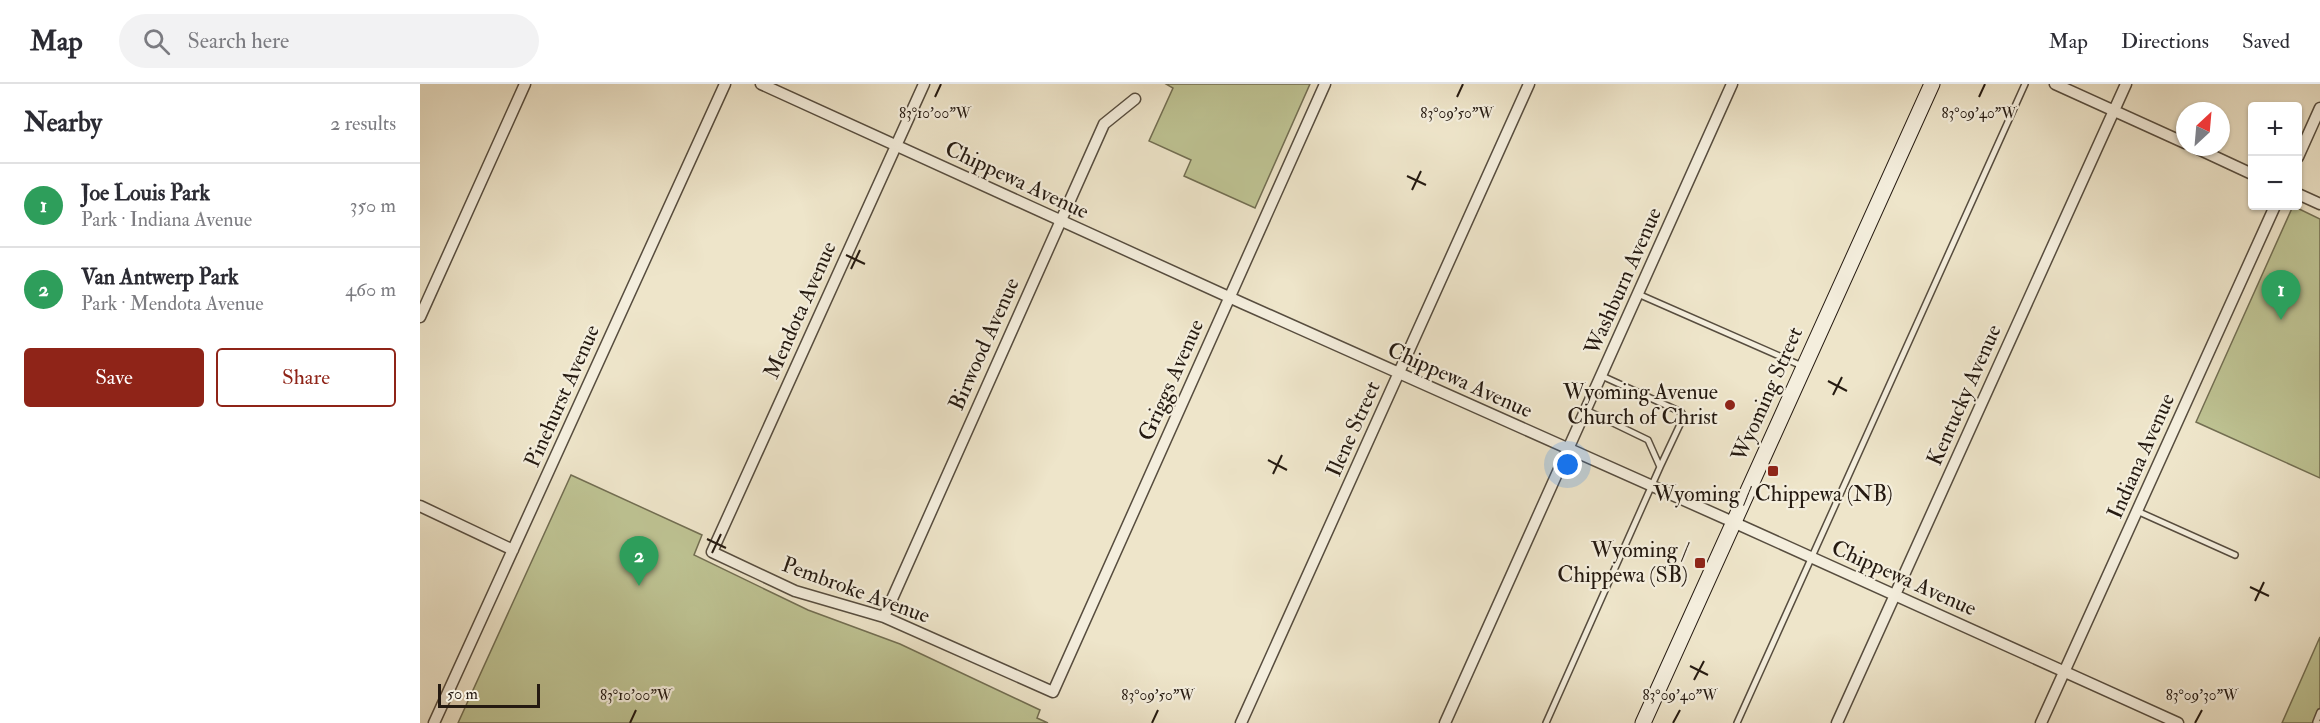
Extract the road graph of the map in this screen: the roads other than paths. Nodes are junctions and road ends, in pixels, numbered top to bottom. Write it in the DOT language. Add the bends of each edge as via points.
graph roads {
  1 [pos="525,84"];
  2 [pos="725,84"];
  3 [pos="761,84"];
  4 [pos="924,84"];
  5 [pos="1325,84"];
  6 [pos="1528,84"];
  7 [pos="1732,84"];
  8 [pos="1932,84"];
  9 [pos="2025,84"];
  10 [pos="2055,84"];
  11 [pos="2126,84"];
  12 [pos="1135,99"];
  13 [pos="2320,108"];
  14 [pos="2114,111"];
  15 [pos="2176,139"];
  16 [pos="897,145"];
  17 [pos="2214,156"];
  18 [pos="2298,156"];
  19 [pos="2248,172"];
  20 [pos="2302,196"];
  21 [pos="2320,204"];
  22 [pos="2274,210"];
  23 [pos="1061,221"];
  24 [pos="1638,294"];
  25 [pos="1229,297"];
  26 [pos="420,317"];
  27 [pos="1804,366"];
  28 [pos="1400,373"];
  29 [pos="1602,375"];
  30 [pos="1586,410"];
  31 [pos="1569,450"];
  32 [pos="1660,467"];
  33 [pos="1652,486"];
  34 [pos="420,506"];
  35 [pos="2137,511"];
  36 [pos="1733,522"];
  37 [pos="513,550"];
  38 [pos="712,552"];
  39 [pos="2235,555"];
  40 [pos="1811,557"];
  41 [pos="1895,595"];
  42 [pos="884,616"];
  43 [pos="2064,672"];
  44 [pos="1053,692"];
  45 [pos="2320,712"];
  46 [pos="434,723"];
  47 [pos="1241,723"];
  48 [pos="1445,723"];
  49 [pos="1546,723"];
  50 [pos="1643,723"];
  51 [pos="1737,723"];
  52 [pos="1837,723"];
  53 [pos="2041,723"];
  54 [pos="2178,723"];
  55 [pos="2318,723"];
  1 -- 26 [label="street"];
  2 -- 37 [label="street, Pinehurst Avenue"];
  3 -- 16 [label="street, Chippewa Avenue"];
  4 -- 16 [label="street, Mendota Avenue"];
  5 -- 25 [label="street, Griggs Avenue"];
  6 -- 28 [label="street, Ilene Street"];
  7 -- 24 [label="street, Washburn Avenue"];
  8 -- 27 [label="street, Wyoming Street"];
  9 -- 40 [label="lane"];
  10 -- 14 [label="street"];
  11 -- 14 [label="street, Kentucky Avenue"];
  12 -- 23 [label="street, Birwood Avenue" via="1104,124"];
  13 -- 18 [label="street"];
  14 -- 15 [label="street"];
  14 -- 41 [label="street, Kentucky Avenue"];
  16 -- 23 [label="street, Chippewa Avenue"];
  16 -- 38 [label="street, Mendota Avenue"];
  17 -- 19 [label="street"];
  20 -- 21 [label="street"];
  22 -- 35 [label="street, Indiana Avenue"];
  23 -- 25 [label="street, Chippewa Avenue"];
  23 -- 42 [label="street, Birwood Avenue"];
  24 -- 27 [label="lane"];
  24 -- 29 [label="street, Washburn Avenue"];
  25 -- 28 [label="street, Chippewa Avenue"];
  25 -- 44 [label="street, Griggs Avenue"];
  27 -- 36 [label="street, Wyoming Street"];
  28 -- 31 [label="street, Chippewa Avenue"];
  28 -- 47 [label="street, Ilene Street"];
  29 -- 30 [label="street, Washburn Avenue"];
  29 -- 32 [label="lane" via="1682,412 1684,416"];
  30 -- 31 [label="street, Washburn Avenue"];
  30 -- 32 [label="lane" via="1648,440"];
  31 -- 33 [label="street, Chippewa Avenue"];
  31 -- 48 [label="street, Washburn Avenue"];
  32 -- 33 [label="lane"];
  33 -- 36 [label="street, Chippewa Avenue"];
  33 -- 49 [label="lane"];
  34 -- 37 [label="street"];
  35 -- 39 [label="lane"];
  35 -- 43 [label="street, Indiana Avenue"];
  36 -- 40 [label="street, Chippewa Avenue"];
  36 -- 50 [label="street, Wyoming Street"];
  37 -- 46 [label="street, Pinehurst Avenue"];
  38 -- 42 [label="street, Pembroke Avenue" via="795,591"];
  40 -- 41 [label="street, Chippewa Avenue"];
  40 -- 51 [label="lane"];
  41 -- 43 [label="street, Chippewa Avenue"];
  41 -- 52 [label="street, Kentucky Avenue"];
  42 -- 44 [label="street, Pembroke Avenue"];
  43 -- 53 [label="street, Indiana Avenue"];
  43 -- 54 [label="street, Chippewa Avenue"];
  45 -- 55 [label="lane"];
}
